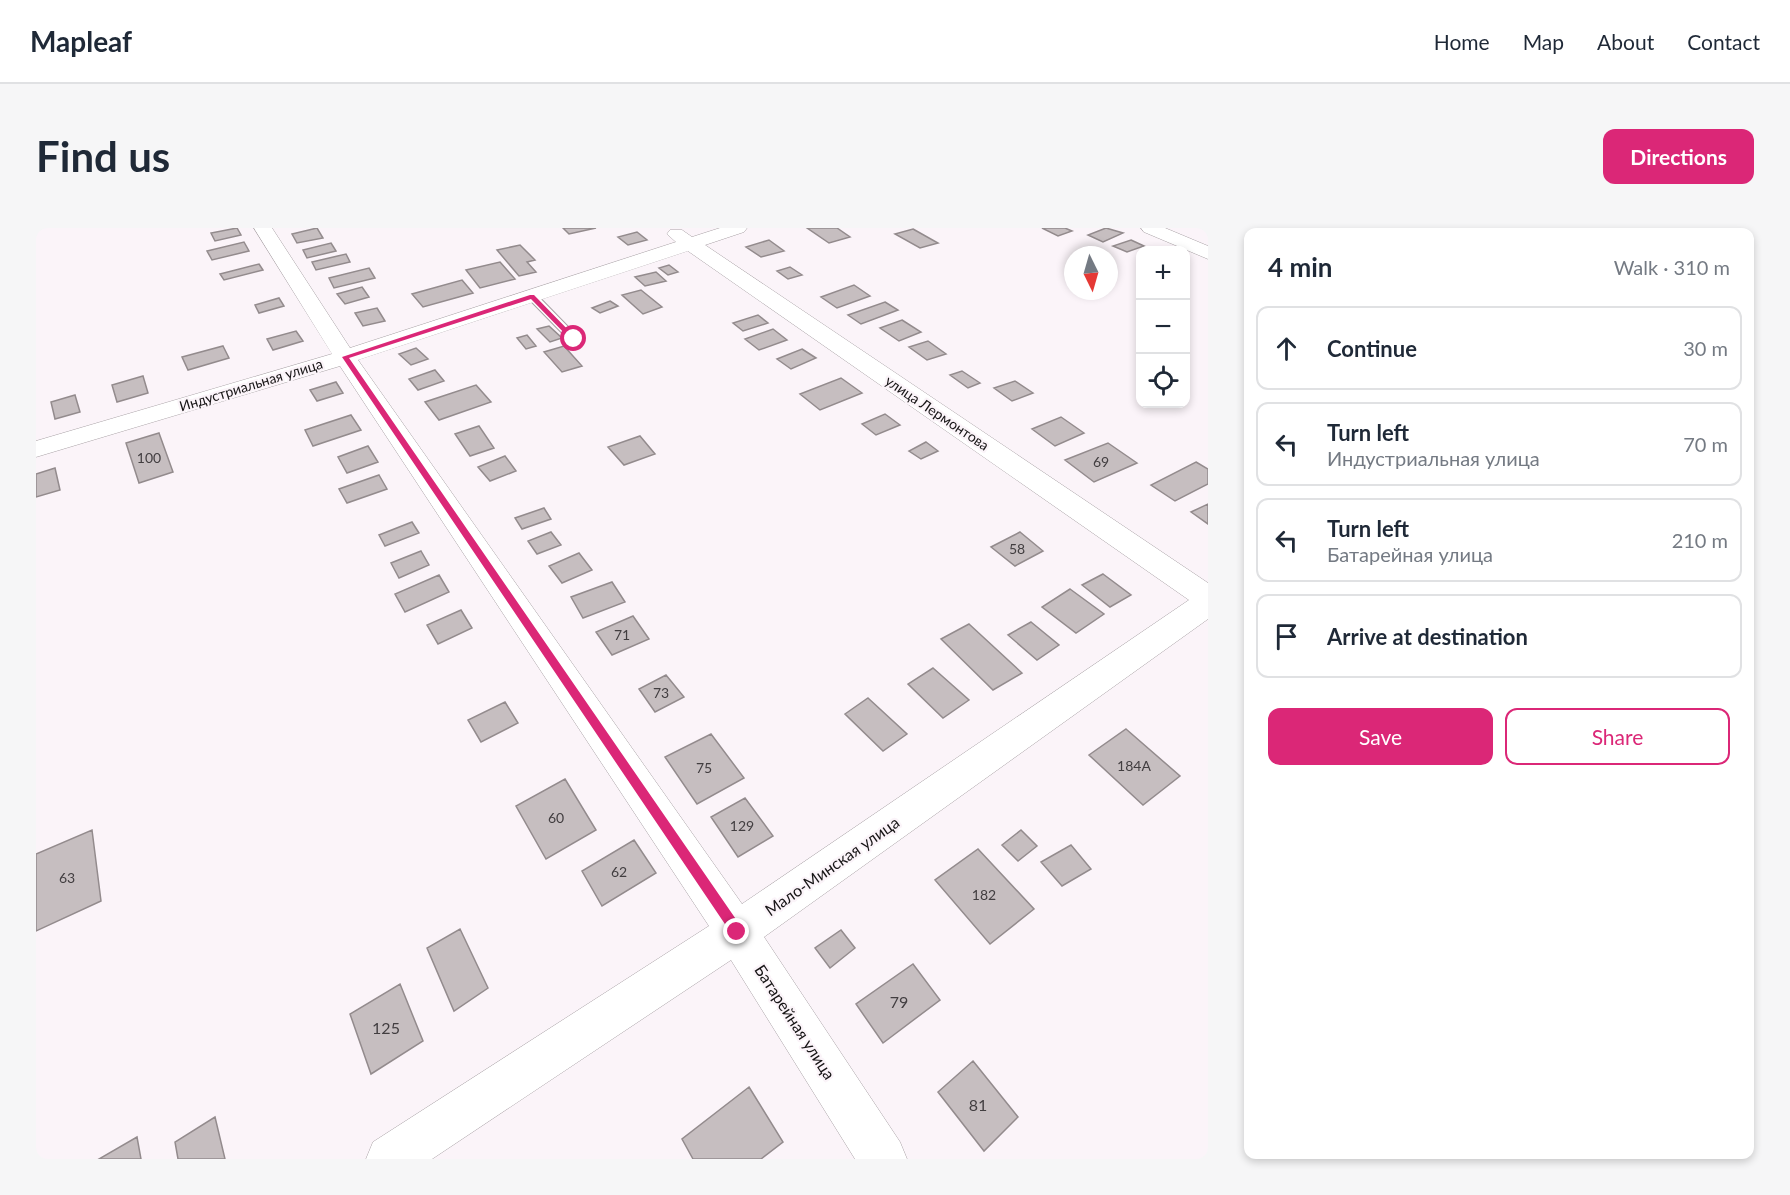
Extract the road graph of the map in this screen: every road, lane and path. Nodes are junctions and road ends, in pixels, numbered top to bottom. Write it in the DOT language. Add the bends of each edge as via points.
graph roads {
  1 [pos="263,228"];
  2 [pos="667,228"];
  3 [pos="738,228"];
  4 [pos="1150,228"];
  5 [pos="689,243"];
  6 [pos="1208,253"];
  7 [pos="532,296"];
  8 [pos="574,339"];
  9 [pos="345,357"];
  10 [pos="36,449"];
  11 [pos="1208,598"];
  12 [pos="1208,603"];
  13 [pos="737,932"];
  14 [pos="390,1159"];
  15 [pos="883,1159"];
  1 -- 9 [label="street, Батарейная улица"];
  2 -- 5 [label="street, улица Лермонтова"];
  3 -- 5 [label="street, Индустриальная улица"];
  4 -- 6 [label="street"];
  5 -- 7 [label="street, Индустриальная улица"];
  5 -- 11 [label="street, улица Лермонтова"];
  7 -- 8 [label="lane"];
  7 -- 9 [label="street, Индустриальная улица"];
  9 -- 10 [label="street, Индустриальная улица"];
  9 -- 13 [label="street, Батарейная улица"];
  12 -- 13 [label="street, Мало-Минская улица"];
  13 -- 14 [label="street, Мало-Минская улица"];
  13 -- 15 [label="street, Батарейная улица"];
}
